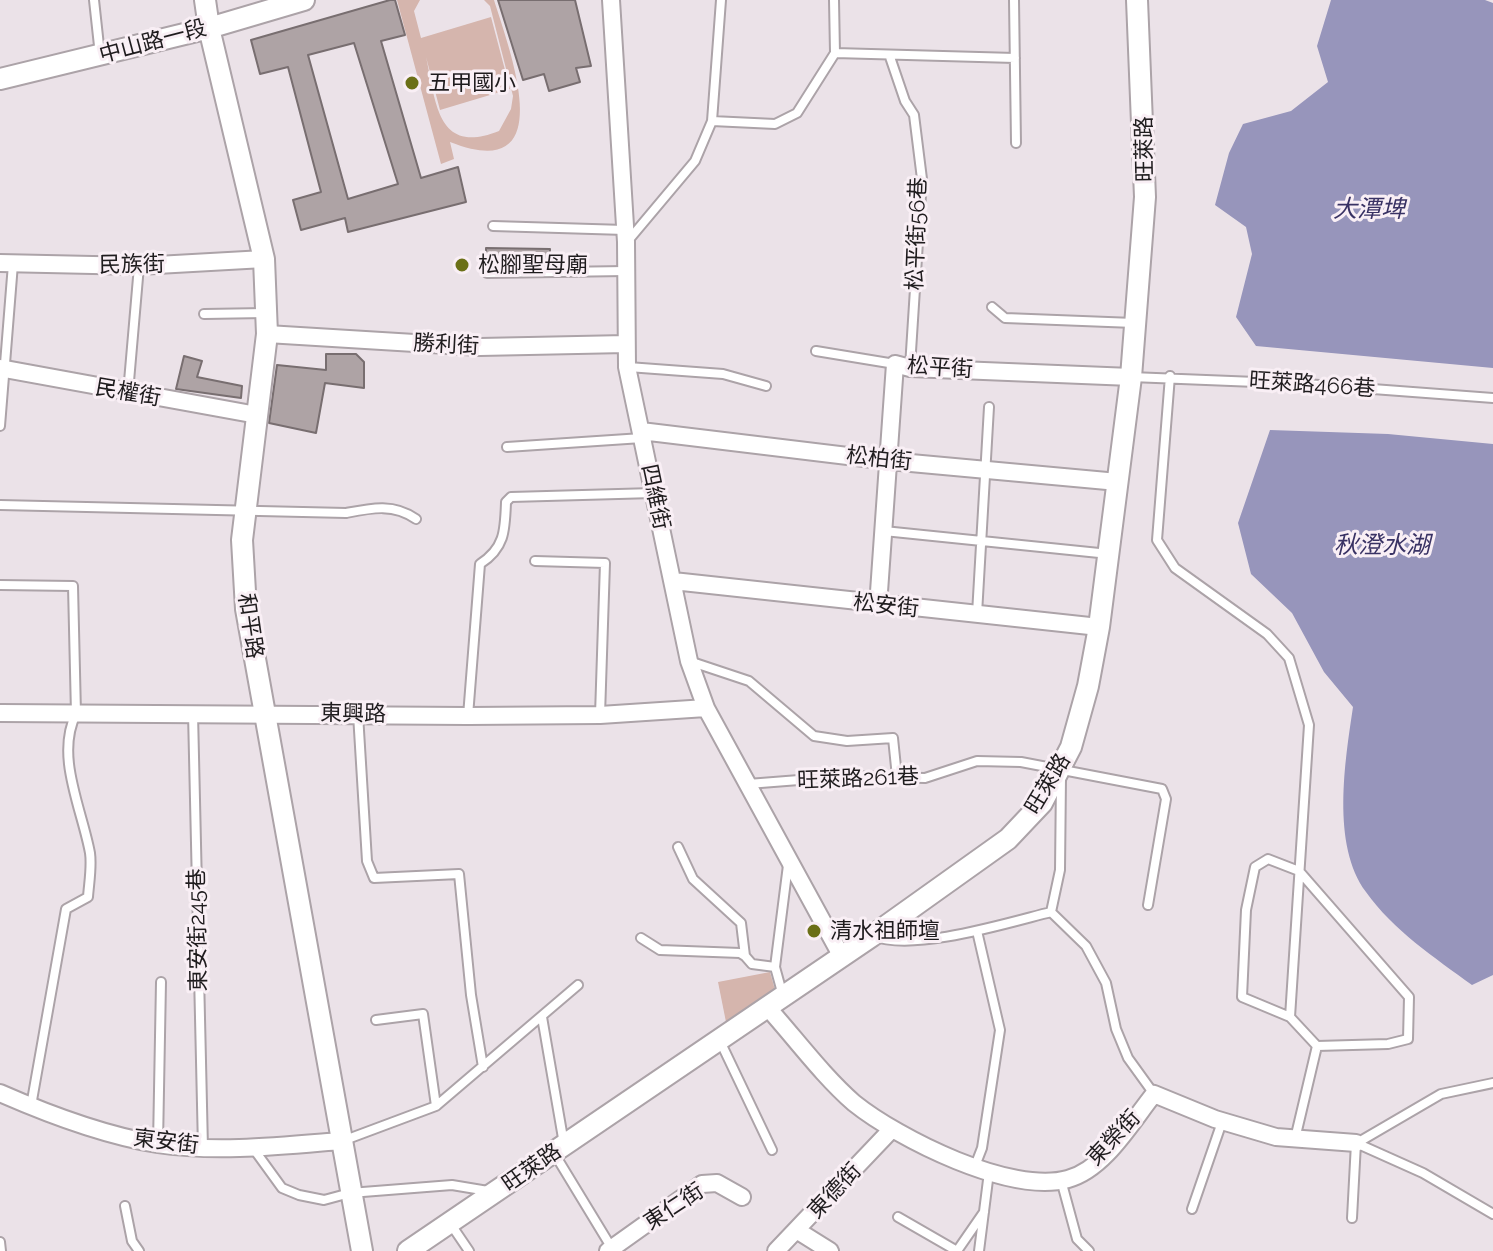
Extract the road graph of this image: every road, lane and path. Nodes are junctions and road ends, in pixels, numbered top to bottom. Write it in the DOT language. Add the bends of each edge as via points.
graph roads {
  1 [pos="94,0"];
  2 [pos="205,0"];
  3 [pos="304,0"];
  4 [pos="611,0"];
  5 [pos="721,0"];
  6 [pos="834,0"];
  7 [pos="1014,0"];
  8 [pos="1137,0"];
  9 [pos="209,28"];
  10 [pos="835,53"];
  11 [pos="100,56"];
  12 [pos="890,57"];
  13 [pos="1015,58"];
  14 [pos="0,79"];
  15 [pos="712,121"];
  16 [pos="1016,143"];
  17 [pos="493,226"];
  18 [pos="626,236"];
  19 [pos="264,259"];
  20 [pos="6,264"];
  21 [pos="139,266"];
  22 [pos="627,271"];
  23 [pos="487,273"];
  24 [pos="992,307"];
  25 [pos="204,314"];
  26 [pos="1135,323"];
  27 [pos="267,324"];
  28 [pos="626,344"];
  29 [pos="816,351"];
  30 [pos="902,366"];
  31 [pos="627,367"];
  32 [pos="2,369"];
  33 [pos="1170,376"];
  34 [pos="1131,377"];
  35 [pos="766,386"];
  36 [pos="128,394"];
  37 [pos="1493,398"];
  38 [pos="989,407"];
  39 [pos="257,415"];
  40 [pos="0,426"];
  41 [pos="642,434"];
  42 [pos="507,447"];
  43 [pos="889,461"];
  44 [pos="984,468"];
  45 [pos="1118,482"];
  46 [pos="655,493"];
  47 [pos="0,505"];
  48 [pos="244,512"];
  49 [pos="416,519"];
  50 [pos="883,531"];
  51 [pos="980,539"];
  52 [pos="1109,554"];
  53 [pos="535,561"];
  54 [pos="673,581"];
  55 [pos="0,585"];
  56 [pos="878,606"];
  57 [pos="977,614"];
  58 [pos="1099,627"];
  59 [pos="689,661"];
  60 [pos="706,708"];
  61 [pos="0,713"];
  62 [pos="193,713"];
  63 [pos="263,713"];
  64 [pos="76,714"];
  65 [pos="358,714"];
  66 [pos="600,715"];
  67 [pos="468,716"];
  68 [pos="1062,769"];
  69 [pos="897,777"];
  70 [pos="748,785"];
  71 [pos="678,847"];
  72 [pos="788,861"];
  73 [pos="1299,871"];
  74 [pos="1148,905"];
  75 [pos="1051,912"];
  76 [pos="977,931"];
  77 [pos="872,936"];
  78 [pos="641,938"];
  79 [pos="745,956"];
  80 [pos="842,957"];
  81 [pos="775,967"];
  82 [pos="161,982"];
  83 [pos="578,985"];
  84 [pos="775,1002"];
  85 [pos="542,1017"];
  86 [pos="1290,1017"];
  87 [pos="376,1020"];
  88 [pos="719,1040"];
  89 [pos="1317,1046"];
  90 [pos="483,1067"];
  91 [pos="1493,1083"];
  92 [pos="0,1093"];
  93 [pos="1154,1094"];
  94 [pos="436,1106"];
  95 [pos="31,1107"];
  96 [pos="1222,1121"];
  97 [pos="892,1129"];
  98 [pos="1295,1139"];
  99 [pos="340,1141"];
  100 [pos="1356,1143"];
  101 [pos="158,1144"];
  102 [pos="253,1147"];
  103 [pos="203,1148"];
  104 [pos="559,1149"];
  105 [pos="772,1150"];
  106 [pos="982,1169"];
  107 [pos="1061,1180"];
  108 [pos="350,1193"];
  109 [pos="496,1193"];
  110 [pos="742,1197"];
  111 [pos="125,1206"];
  112 [pos="1192,1209"];
  113 [pos="984,1212"];
  114 [pos="1493,1214"];
  115 [pos="898,1217"];
  116 [pos="1352,1218"];
  117 [pos="450,1223"];
  118 [pos="798,1231"];
  119 [pos="0,1242"];
  120 [pos="611,1250"];
  121 [pos="1,1251"];
  122 [pos="139,1251"];
  123 [pos="362,1251"];
  124 [pos="408,1251"];
  125 [pos="469,1251"];
  126 [pos="776,1251"];
  127 [pos="830,1251"];
  128 [pos="979,1251"];
  129 [pos="1089,1251"];
  1 -- 11 [label="lane"];
  2 -- 9 [label="street, 和平路"];
  3 -- 9 [label="street, 中山路一段"];
  4 -- 18 [label="street, 四維街"];
  5 -- 15 [label="lane"];
  6 -- 10 [label="lane"];
  7 -- 13 [label="lane"];
  8 -- 26 [label="street, 旺萊路" via="1145,197"];
  9 -- 11 [label="street, 中山路一段"];
  9 -- 19 [label="street, 和平路"];
  10 -- 12 [label="lane"];
  10 -- 15 [label="lane" via="797,113 775,124"];
  11 -- 14 [label="street, 中山路一段"];
  12 -- 13 [label="lane"];
  12 -- 30 [label="lane, 松平街56巷" via="914,115 922,179"];
  13 -- 16 [label="lane"];
  15 -- 18 [label="lane" via="695,161"];
  17 -- 18 [label="lane"];
  18 -- 22 [label="street, 四維街"];
  19 -- 21 [label="street, 民族街"];
  19 -- 27 [label="street, 和平路"];
  20 -- 21 [label="street, 民族街"];
  20 -- 32 [label="lane"];
  21 -- 36 [label="lane"];
  22 -- 23 [label="lane"];
  22 -- 28 [label="street, 四維街"];
  24 -- 26 [label="lane" via="1005,318"];
  25 -- 27 [label="lane"];
  26 -- 34 [label="street, 旺萊路"];
  27 -- 28 [label="street, 勝利街" via="480,347"];
  27 -- 39 [label="street, 和平路"];
  28 -- 31 [label="street, 四維街"];
  29 -- 30 [label="lane"];
  30 -- 34 [label="street, 松平街"];
  30 -- 43 [label="street, 松平街"];
  31 -- 35 [label="lane" via="723,374"];
  31 -- 41 [label="street, 四維街"];
  32 -- 36 [label="street, 民權街"];
  32 -- 40 [label="lane"];
  33 -- 34 [label="lane, 旺萊路466巷"];
  33 -- 37 [label="lane, 旺萊路466巷"];
  33 -- 73 [label="lane" via="1157,540 1175,568 1267,634 1289,658 1309,725"];
  34 -- 45 [label="street, 旺萊路"];
  36 -- 39 [label="street, 民權街"];
  38 -- 44 [label="lane"];
  39 -- 48 [label="street, 和平路"];
  41 -- 42 [label="lane"];
  41 -- 43 [label="street, 松柏街"];
  41 -- 46 [label="street, 四維街"];
  43 -- 44 [label="street, 松柏街"];
  43 -- 50 [label="street, 松平街"];
  44 -- 45 [label="street, 松柏街"];
  44 -- 51 [label="lane"];
  45 -- 52 [label="street, 旺萊路"];
  46 -- 54 [label="street, 四維街"];
  46 -- 67 [label="lane" via="511,497 506,502 505,534 496,553 480,564"];
  47 -- 48 [label="lane"];
  48 -- 49 [label="lane" via="403,509"];
  48 -- 63 [label="street, 和平路" via="246,609"];
  50 -- 51 [label="lane"];
  50 -- 56 [label="street, 松平街"];
  51 -- 52 [label="lane"];
  51 -- 57 [label="lane"];
  52 -- 58 [label="street, 旺萊路"];
  53 -- 66 [label="lane" via="605,563"];
  54 -- 56 [label="street, 松安街"];
  54 -- 59 [label="street, 四維街"];
  55 -- 64 [label="lane" via="73,586"];
  56 -- 57 [label="street, 松安街"];
  57 -- 58 [label="street, 松安街"];
  58 -- 68 [label="street, 旺萊路" via="1077,730"];
  59 -- 60 [label="street, 四維街"];
  59 -- 69 [label="lane" via="749,681 814,736 847,741 893,738"];
  60 -- 66 [label="street, 東興路"];
  60 -- 70 [label="street, 四維街"];
  61 -- 64 [label="street, 東興路"];
  62 -- 63 [label="street, 東興路"];
  62 -- 64 [label="street, 東興路"];
  62 -- 103 [label="lane, 東安街245巷"];
  63 -- 65 [label="street, 東興路"];
  63 -- 99 [label="street, 和平路"];
  64 -- 95 [label="lane" via="66,732 90,857 88,897 66,909"];
  65 -- 67 [label="street, 東興路"];
  65 -- 90 [label="lane" via="367,861 374,878 459,874"];
  66 -- 67 [label="street, 東興路"];
  68 -- 69 [label="lane, 旺萊路261巷" via="977,761 925,778"];
  68 -- 74 [label="lane, 旺萊路261巷" via="1162,789 1166,799"];
  68 -- 75 [label="lane" via="1060,870"];
  68 -- 77 [label="street, 旺萊路" via="1042,803 1008,839"];
  69 -- 70 [label="lane, 旺萊路261巷"];
  70 -- 72 [label="street, 四維街"];
  71 -- 79 [label="lane" via="693,879 741,923"];
  72 -- 80 [label="street, 四維街"];
  72 -- 81 [label="lane"];
  73 -- 86 [label="lane"];
  73 -- 86 [label="lane" via="1268,859 1255,867 1246,910 1242,997"];
  73 -- 89 [label="lane" via="1409,997 1408,1039"];
  75 -- 76 [label="lane"];
  75 -- 93 [label="lane" via="1086,946 1106,983 1128,1058"];
  76 -- 77 [label="lane" via="889,942"];
  76 -- 106 [label="lane" via="1000,1030"];
  77 -- 80 [label="street, 旺萊路"];
  78 -- 79 [label="lane" via="660,950"];
  79 -- 81 [label="lane" via="752,964"];
  80 -- 84 [label="street, 旺萊路"];
  81 -- 84 [label="lane"];
  82 -- 101 [label="lane"];
  83 -- 85 [label="lane"];
  84 -- 88 [label="street, 旺萊路"];
  84 -- 97 [label="street" via="853,1102"];
  85 -- 90 [label="lane"];
  85 -- 104 [label="lane"];
  86 -- 89 [label="lane"];
  87 -- 94 [label="lane" via="423,1014"];
  88 -- 104 [label="street, 旺萊路"];
  88 -- 105 [label="lane"];
  89 -- 98 [label="lane"];
  90 -- 94 [label="lane"];
  91 -- 100 [label="lane" via="1441,1094"];
  92 -- 95 [label="street, 東安街"];
  93 -- 96 [label="street, 東榮街"];
  93 -- 107 [label="street, 東榮街" via="1100,1159"];
  94 -- 99 [label="lane"];
  95 -- 101 [label="street, 東安街"];
  96 -- 98 [label="street, 東榮街"];
  96 -- 112 [label="lane"];
  97 -- 106 [label="street" via="937,1154"];
  97 -- 118 [label="street, 東德街"];
  98 -- 100 [label="street, 東榮街"];
  99 -- 102 [label="street, 東安街"];
  99 -- 108 [label="street, 和平路"];
  100 -- 114 [label="lane, 東榮街" via="1423,1173"];
  100 -- 116 [label="lane"];
  101 -- 103 [label="street, 東安街"];
  102 -- 103 [label="street, 東安街"];
  102 -- 108 [label="lane" via="282,1188 324,1200"];
  104 -- 109 [label="street, 旺萊路"];
  104 -- 120 [label="lane"];
  106 -- 107 [label="street" via="1043,1182"];
  106 -- 113 [label="lane"];
  107 -- 129 [label="lane" via="1077,1239"];
  108 -- 109 [label="lane" via="452,1185"];
  108 -- 123 [label="street, 和平路"];
  109 -- 117 [label="street, 旺萊路"];
  110 -- 120 [label="street, 東仁街" via="717,1183 702,1184"];
  111 -- 122 [label="lane"];
  113 -- 115 [label="lane" via="957,1251"];
  113 -- 128 [label="lane"];
  117 -- 124 [label="street, 旺萊路"];
  117 -- 125 [label="lane"];
  118 -- 126 [label="street, 東德街"];
  118 -- 127 [label="street"];
  119 -- 121 [label="lane"];
}
